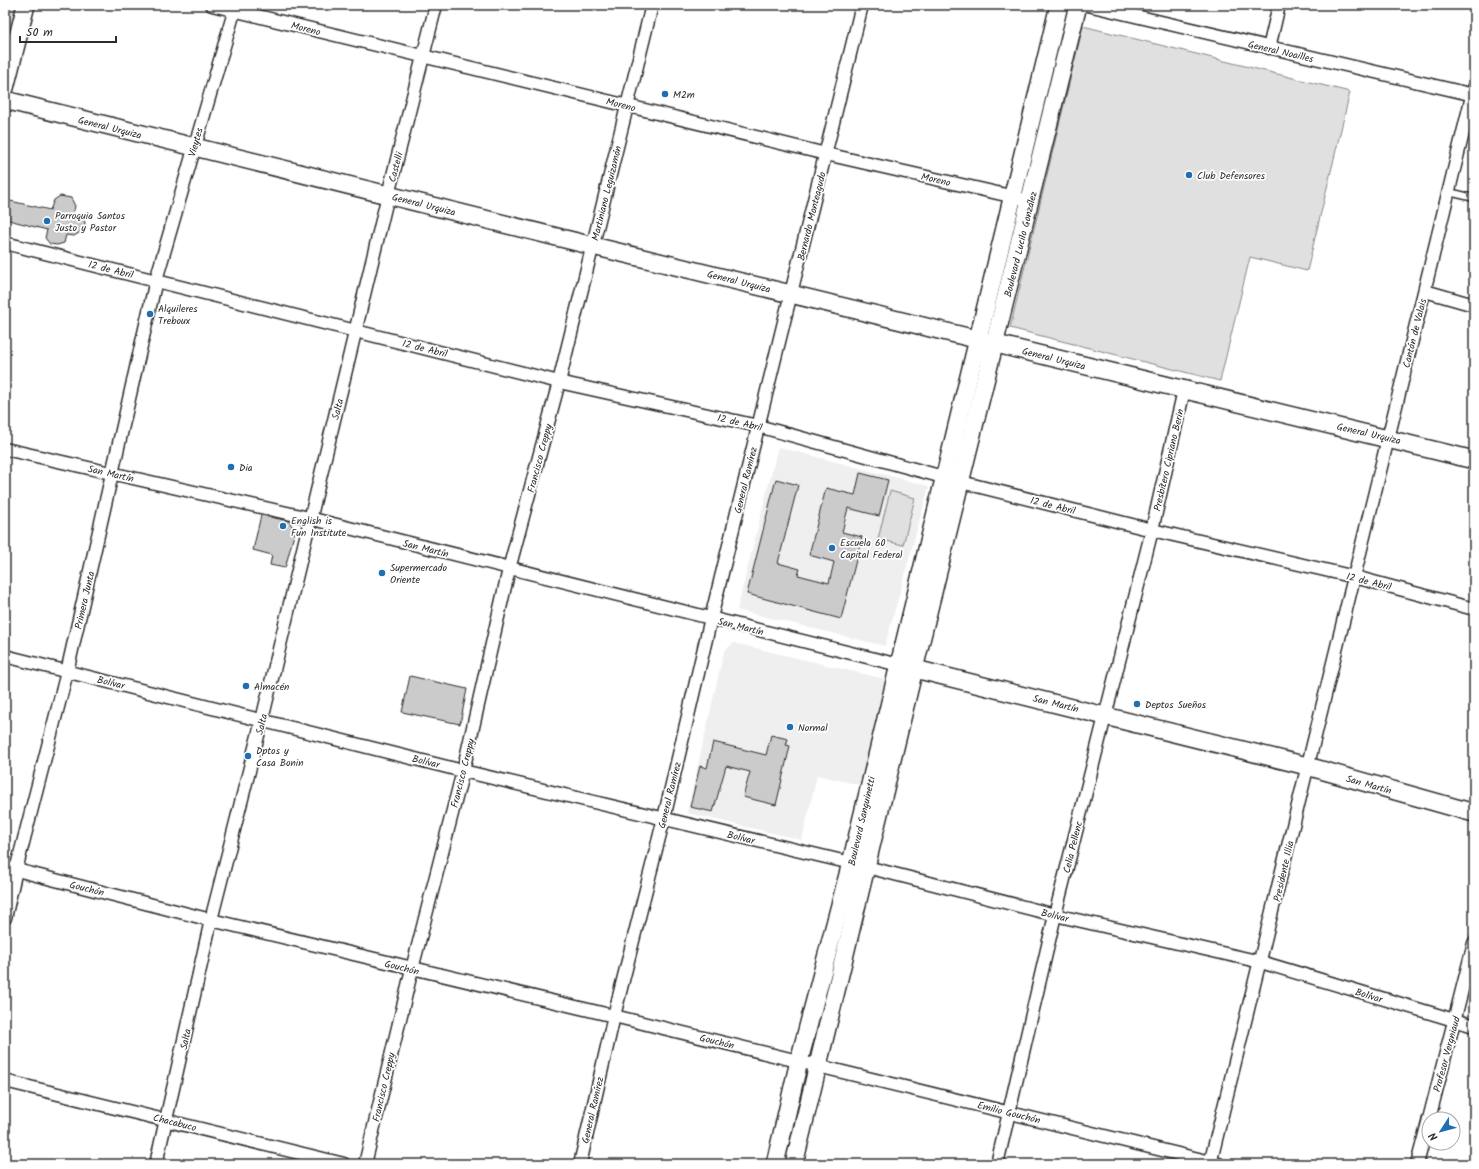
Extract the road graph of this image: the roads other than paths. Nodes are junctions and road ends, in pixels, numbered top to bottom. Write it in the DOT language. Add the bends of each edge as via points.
graph roads {
  1 [pos="26,5"];
  2 [pos="212,5"];
  3 [pos="436,5"];
  4 [pos="652,5"];
  5 [pos="862,5"];
  6 [pos="1059,5"];
  7 [pos="1078,5"];
  8 [pos="1088,5"];
  9 [pos="1279,5"];
  10 [pos="235,8"];
  11 [pos="1269,48"];
  12 [pos="424,57"];
  13 [pos="5,88"];
  14 [pos="1473,93"];
  15 [pos="5,100"];
  16 [pos="627,106"];
  17 [pos="194,148"];
  18 [pos="826,154"];
  19 [pos="1449,192"];
  20 [pos="388,195"];
  21 [pos="1012,197"];
  22 [pos="1474,198"];
  23 [pos="1030,200"];
  24 [pos="5,242"];
  25 [pos="593,246"];
  26 [pos="156,280"];
  27 [pos="1425,291"];
  28 [pos="791,294"];
  29 [pos="1474,305"];
  30 [pos="356,331"];
  31 [pos="978,339"];
  32 [pos="995,343"];
  33 [pos="560,382"];
  34 [pos="1184,390"];
  35 [pos="758,426"];
  36 [pos="1388,437"];
  37 [pos="5,449"];
  38 [pos="1474,460"];
  39 [pos="112,474"];
  40 [pos="945,478"];
  41 [pos="961,482"];
  42 [pos="309,518"];
  43 [pos="1152,530"];
  44 [pos="509,569"];
  45 [pos="1355,577"];
  46 [pos="1474,609"];
  47 [pos="711,618"];
  48 [pos="5,656"];
  49 [pos="906,666"];
  50 [pos="67,672"];
  51 [pos="1106,715"];
  52 [pos="262,720"];
  53 [pos="1307,766"];
  54 [pos="463,771"];
  55 [pos="1474,813"];
  56 [pos="664,818"];
  57 [pos="859,865"];
  58 [pos="10,868"];
  59 [pos="1055,915"];
  60 [pos="5,918"];
  61 [pos="211,920"];
  62 [pos="1474,942"];
  63 [pos="1261,962"];
  64 [pos="412,969"];
  65 [pos="614,1016"];
  66 [pos="1455,1021"];
  67 [pos="1474,1026"];
  68 [pos="799,1061"];
  69 [pos="818,1066"];
  70 [pos="5,1081"];
  71 [pos="1431,1111"];
  72 [pos="1009,1112"];
  73 [pos="167,1120"];
  74 [pos="1421,1149"];
  75 [pos="1213,1163"];
  76 [pos="156,1164"];
  77 [pos="344,1164"];
  78 [pos="365,1164"];
  79 [pos="580,1164"];
  80 [pos="775,1164"];
  81 [pos="794,1164"];
  82 [pos="997,1164"];
  83 [pos="1417,1164"];
  1 -- 13 [label="main road"];
  2 -- 10 [label="street, Moreno"];
  3 -- 12 [label="street, Castelli"];
  4 -- 16 [label="street, Martiniano Leguizamón"];
  5 -- 18 [label="street, Bernardo Monteagudo"];
  6 -- 21 [label="main road, Boulevard Lucilo González"];
  7 -- 23 [label="main road, Boulevard Lucilo González"];
  8 -- 11 [label="street, General Noailles"];
  9 -- 11 [label="street"];
  10 -- 12 [label="street, Moreno"];
  10 -- 17 [label="street, Vieytes"];
  11 -- 14 [label="street, General Noailles"];
  12 -- 16 [label="street, Moreno"];
  12 -- 20 [label="street, Castelli"];
  14 -- 19 [label="street, Cantón de Valais"];
  15 -- 17 [label="main road, General Urquiza"];
  16 -- 18 [label="street, Moreno"];
  16 -- 25 [label="street, Martiniano Leguizamón"];
  17 -- 20 [label="main road, General Urquiza"];
  17 -- 26 [label="street, Vieytes"];
  18 -- 21 [label="street, Moreno"];
  18 -- 28 [label="street, Bernardo Monteagudo"];
  19 -- 22 [label="lane"];
  19 -- 27 [label="street, Cantón de Valais"];
  20 -- 25 [label="main road, General Urquiza"];
  20 -- 30 [label="street, Castelli"];
  21 -- 23 [label="street, Moreno"];
  21 -- 31 [label="main road, Boulevard Lucilo González"];
  23 -- 32 [label="main road, Boulevard Lucilo González"];
  24 -- 26 [label="street, 12 de Abril"];
  25 -- 28 [label="main road, General Urquiza"];
  25 -- 33 [label="street, Martiniano Leguizamón"];
  26 -- 30 [label="street, 12 de Abril"];
  26 -- 39 [label="street, Primera Junta"];
  27 -- 29 [label="street"];
  27 -- 36 [label="street, Cantón de Valais"];
  28 -- 31 [label="main road, General Urquiza"];
  28 -- 35 [label="street, Bernardo Monteagudo"];
  30 -- 33 [label="street, 12 de Abril"];
  30 -- 42 [label="street, Salta"];
  31 -- 32 [label="main road, General Urquiza"];
  31 -- 40 [label="main road, Boulevard Lucilo González"];
  32 -- 34 [label="main road, General Urquiza"];
  32 -- 41 [label="main road, Boulevard Lucilo González"];
  33 -- 35 [label="street, 12 de Abril"];
  33 -- 44 [label="street, Francisco Creppy"];
  34 -- 36 [label="main road, General Urquiza"];
  34 -- 43 [label="street, Presbítero Cipriano Berin"];
  35 -- 40 [label="street, 12 de Abril"];
  35 -- 47 [label="street, General Ramírez"];
  36 -- 38 [label="main road, General Urquiza"];
  36 -- 45 [label="street, Cantón de Valais"];
  37 -- 39 [label="street, San Martín"];
  39 -- 42 [label="street, San Martín"];
  39 -- 50 [label="street, Primera Junta"];
  40 -- 41 [label="street, 12 de Abril"];
  40 -- 49 [label="main road, Boulevard Sanguinetti"];
  41 -- 43 [label="street, 12 de Abril"];
  41 -- 49 [label="main road, Boulevard Sanguinetti"];
  42 -- 44 [label="street, San Martín"];
  42 -- 52 [label="street, Salta"];
  43 -- 45 [label="street, 12 de Abril"];
  43 -- 51 [label="street, Celia Pellenc"];
  44 -- 47 [label="street, San Martín"];
  44 -- 54 [label="street, Francisco Creppy"];
  45 -- 46 [label="street, 12 de Abril"];
  45 -- 53 [label="street, Presidente Illia"];
  47 -- 49 [label="street, San Martín"];
  47 -- 56 [label="street, General Ramírez"];
  48 -- 50 [label="street, Bolívar"];
  49 -- 51 [label="main road, San Martín"];
  49 -- 57 [label="main road, Boulevard Sanguinetti"];
  50 -- 52 [label="street, Bolívar"];
  50 -- 58 [label="street, Primera Junta"];
  51 -- 53 [label="main road, San Martín"];
  51 -- 59 [label="street, Celia Pellenc"];
  52 -- 54 [label="street, Bolívar"];
  52 -- 61 [label="street, Salta"];
  53 -- 55 [label="main road, San Martín"];
  53 -- 63 [label="street, Presidente Illia"];
  54 -- 56 [label="street, Bolívar"];
  54 -- 64 [label="street, Francisco Creppy"];
  56 -- 57 [label="street, Bolívar"];
  56 -- 65 [label="street, General Ramírez"];
  57 -- 59 [label="street, Bolívar"];
  57 -- 68 [label="main road, Boulevard Sanguinetti"];
  57 -- 69 [label="main road, Boulevard Sanguinetti"];
  58 -- 60 [label="street, Primera Junta"];
  58 -- 61 [label="street, Gouchón"];
  59 -- 63 [label="street, Bolívar"];
  59 -- 72 [label="street, Celia Pellenc"];
  61 -- 64 [label="street, Gouchón"];
  61 -- 73 [label="street, Salta"];
  62 -- 66 [label="street, Profesor Vergniaud"];
  63 -- 66 [label="street, Bolívar"];
  63 -- 75 [label="street, Presidente Illia"];
  64 -- 65 [label="street, Gouchón"];
  64 -- 78 [label="street, Francisco Creppy"];
  65 -- 68 [label="street, Gouchón"];
  65 -- 79 [label="street, General Ramírez"];
  66 -- 67 [label="street, Bolívar"];
  66 -- 71 [label="street, Profesor Vergniaud"];
  68 -- 69 [label="street, Emilio Gouchón"];
  68 -- 80 [label="main road, Boulevard Sanguinetti"];
  69 -- 72 [label="street, Emilio Gouchón"];
  69 -- 81 [label="main road, Boulevard Sanguinetti"];
  70 -- 73 [label="street, Chacabuco"];
  72 -- 75 [label="street, Emilio Gouchón"];
  72 -- 82 [label="street, Celia Pellenc"];
  73 -- 76 [label="street, Salta"];
  73 -- 77 [label="street, Chacabuco"];
  74 -- 83 [label="street, Profesor Vergniaud"];
}
